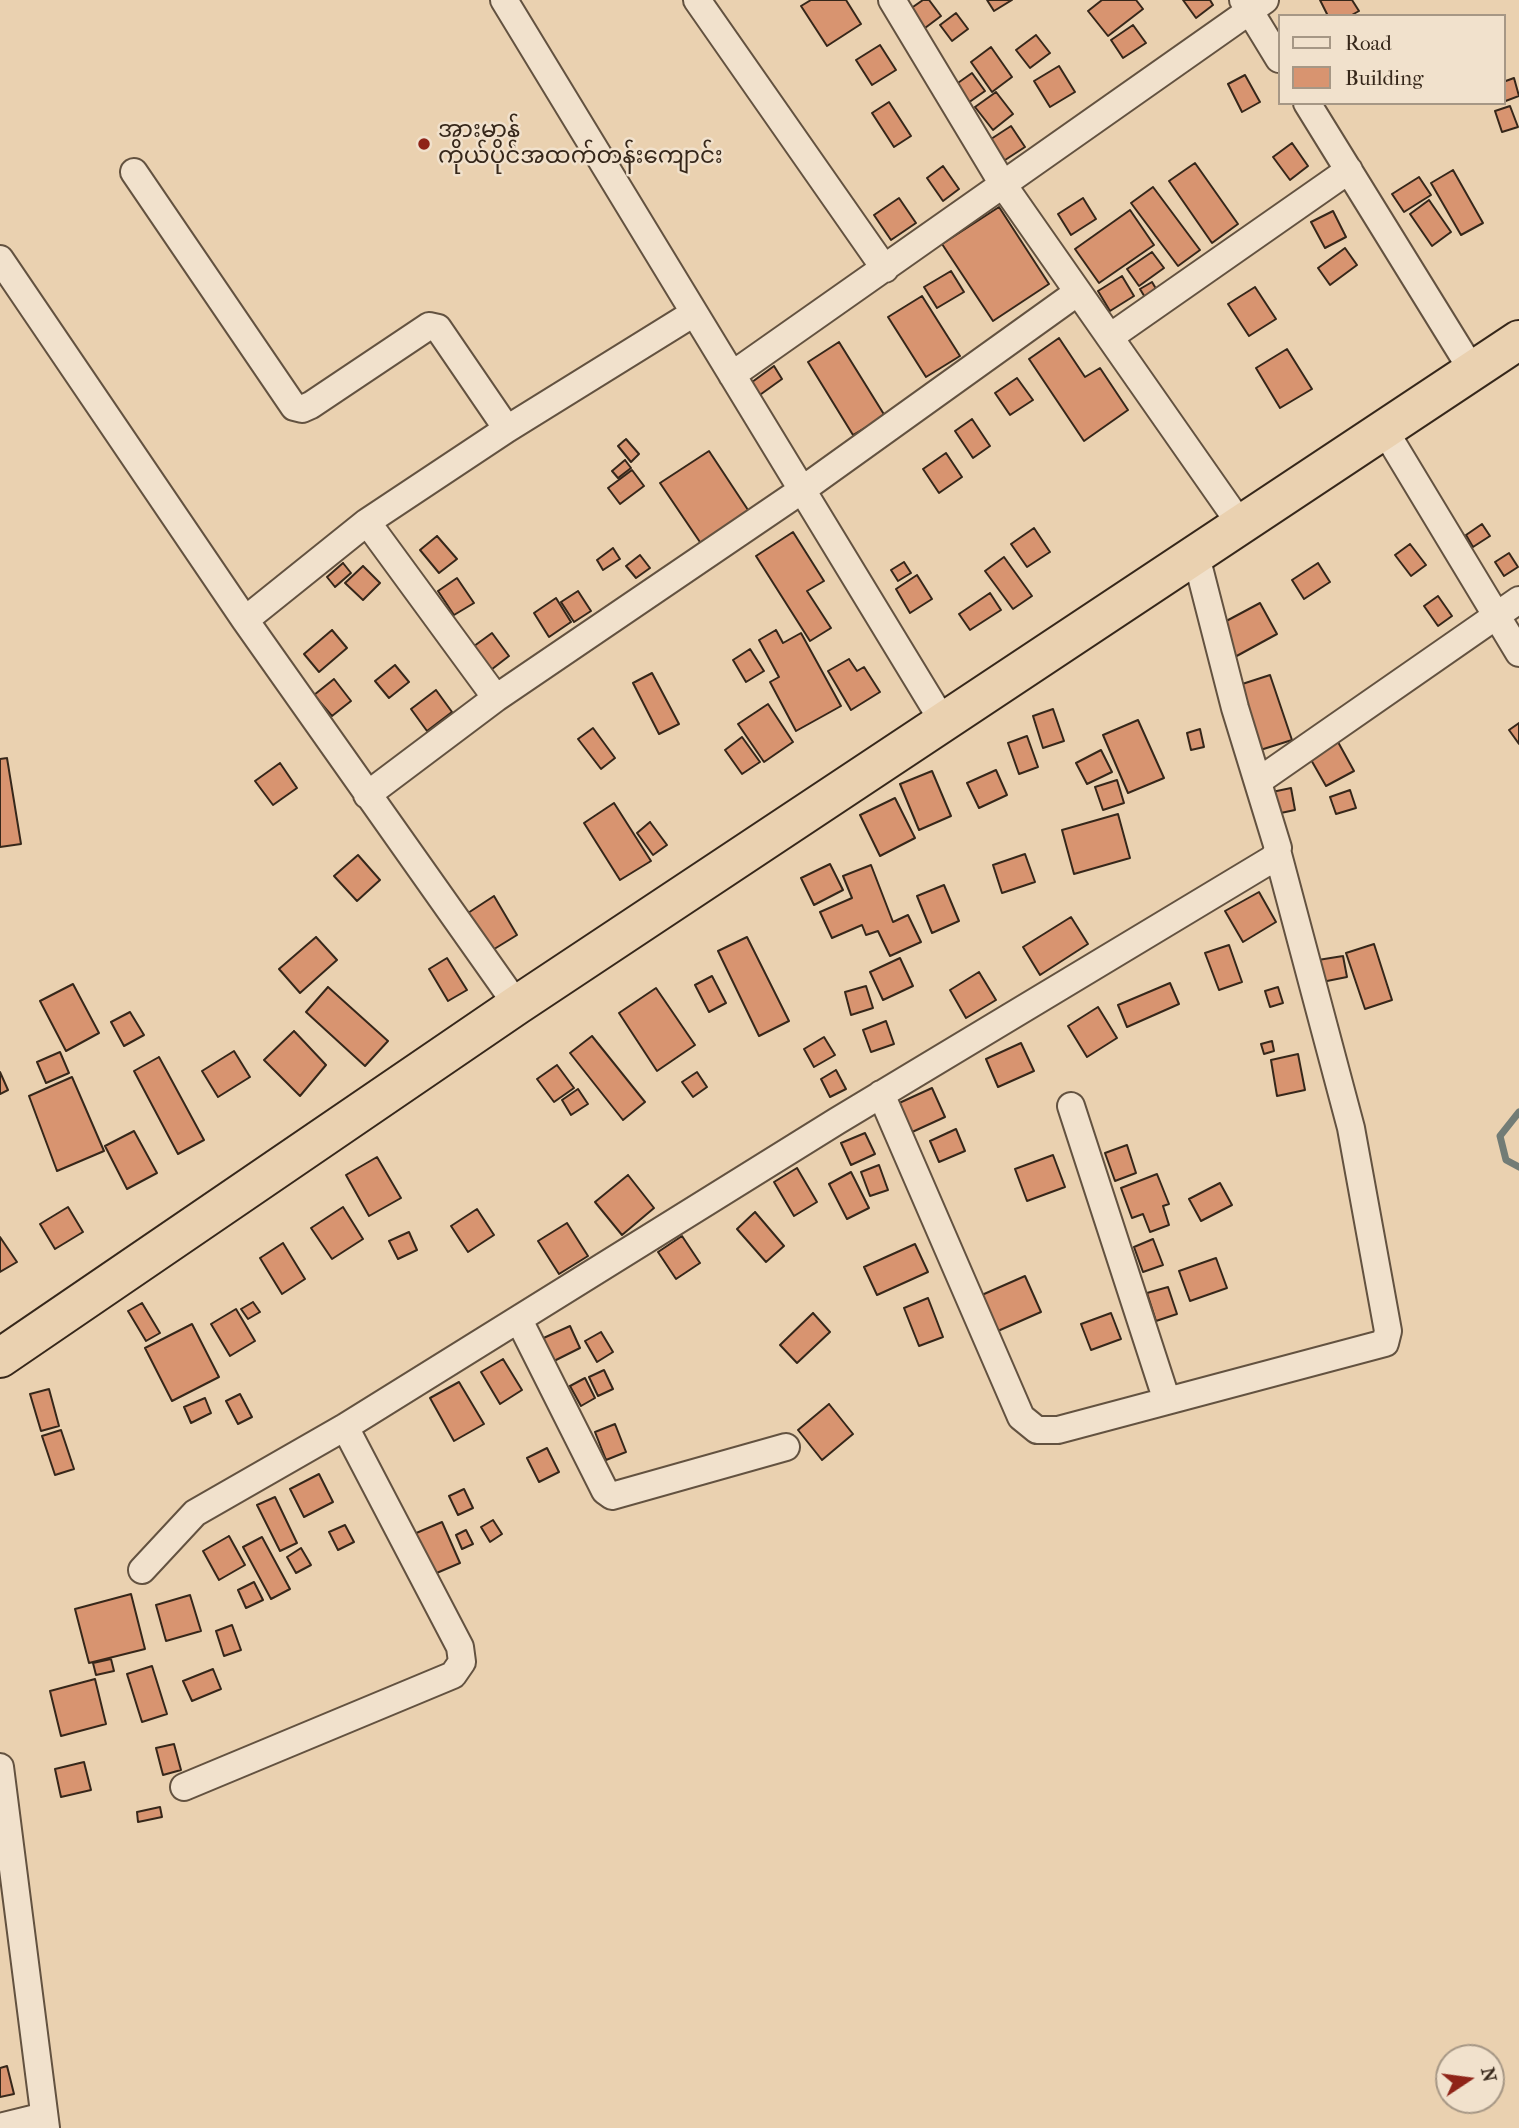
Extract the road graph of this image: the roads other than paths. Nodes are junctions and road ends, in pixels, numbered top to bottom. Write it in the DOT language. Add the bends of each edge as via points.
graph roads {
  1 [pos="505,0"];
  2 [pos="697,0"];
  3 [pos="892,0"];
  4 [pos="1252,3"];
  5 [pos="1278,57"];
  6 [pos="1308,105"];
  7 [pos="1349,170"];
  8 [pos="134,172"];
  9 [pos="1004,186"];
  10 [pos="0,260"];
  11 [pos="885,268"];
  12 [pos="1078,292"];
  13 [pos="694,313"];
  14 [pos="1110,337"];
  15 [pos="1519,340"];
  16 [pos="1472,370"];
  17 [pos="732,375"];
  18 [pos="507,429"];
  19 [pos="1385,431"];
  20 [pos="802,490"];
  21 [pos="367,522"];
  22 [pos="1241,525"];
  23 [pos="1196,556"];
  24 [pos="1519,600"];
  25 [pos="1496,615"];
  26 [pos="245,620"];
  27 [pos="1519,653"];
  28 [pos="496,698"];
  29 [pos="944,723"];
  30 [pos="1260,780"];
  31 [pos="367,795"];
  32 [pos="1278,854"];
  33 [pos="517,1005"];
  34 [pos="881,1094"];
  35 [pos="1071,1106"];
  36 [pos="519,1320"];
  37 [pos="0,1359"];
  38 [pos="1167,1401"];
  39 [pos="345,1427"];
  40 [pos="786,1447"];
  41 [pos="142,1570"];
  42 [pos="1,1784"];
  43 [pos="184,1787"];
  44 [pos="12,1961"];
  45 [pos="45,2122"];
  46 [pos="0,2127"];
  1 -- 13 [label="street"];
  2 -- 11 [label="street"];
  3 -- 9 [label="street"];
  4 -- 5 [label="street"];
  4 -- 9 [label="street"];
  6 -- 7 [label="street"];
  7 -- 14 [label="street"];
  7 -- 16 [label="street"];
  8 -- 18 [label="street" via="294,407 311,405 429,326 438,328"];
  9 -- 11 [label="street"];
  9 -- 12 [label="street"];
  10 -- 26 [label="street"];
  11 -- 17 [label="street"];
  12 -- 14 [label="street"];
  12 -- 20 [label="street"];
  13 -- 17 [label="street"];
  13 -- 18 [label="street"];
  14 -- 22 [label="street"];
  15 -- 16 [label="highway"];
  16 -- 19 [label="highway"];
  17 -- 20 [label="street"];
  18 -- 21 [label="street"];
  19 -- 22 [label="highway"];
  19 -- 25 [label="street"];
  20 -- 28 [label="street"];
  20 -- 29 [label="street"];
  21 -- 26 [label="street"];
  21 -- 28 [label="street"];
  22 -- 23 [label="highway"];
  23 -- 29 [label="highway"];
  23 -- 30 [label="street" via="1235,708"];
  24 -- 25 [label="street"];
  25 -- 27 [label="street"];
  25 -- 30 [label="street"];
  26 -- 31 [label="street"];
  28 -- 31 [label="street"];
  29 -- 33 [label="highway"];
  30 -- 32 [label="street"];
  31 -- 33 [label="street"];
  32 -- 34 [label="street"];
  32 -- 38 [label="street" via="1351,1128 1388,1331 1385,1343 1374,1348"];
  33 -- 37 [label="highway"];
  34 -- 36 [label="street"];
  34 -- 38 [label="street" via="1021,1417 1037,1430 1058,1430"];
  35 -- 38 [label="street"];
  36 -- 39 [label="street"];
  36 -- 40 [label="street" via="605,1492 612,1496"];
  39 -- 41 [label="street" via="195,1513"];
  39 -- 43 [label="street" via="460,1647 462,1662 453,1675"];
  42 -- 44 [label="street"];
  44 -- 45 [label="street"];
  45 -- 46 [label="street"];
}
